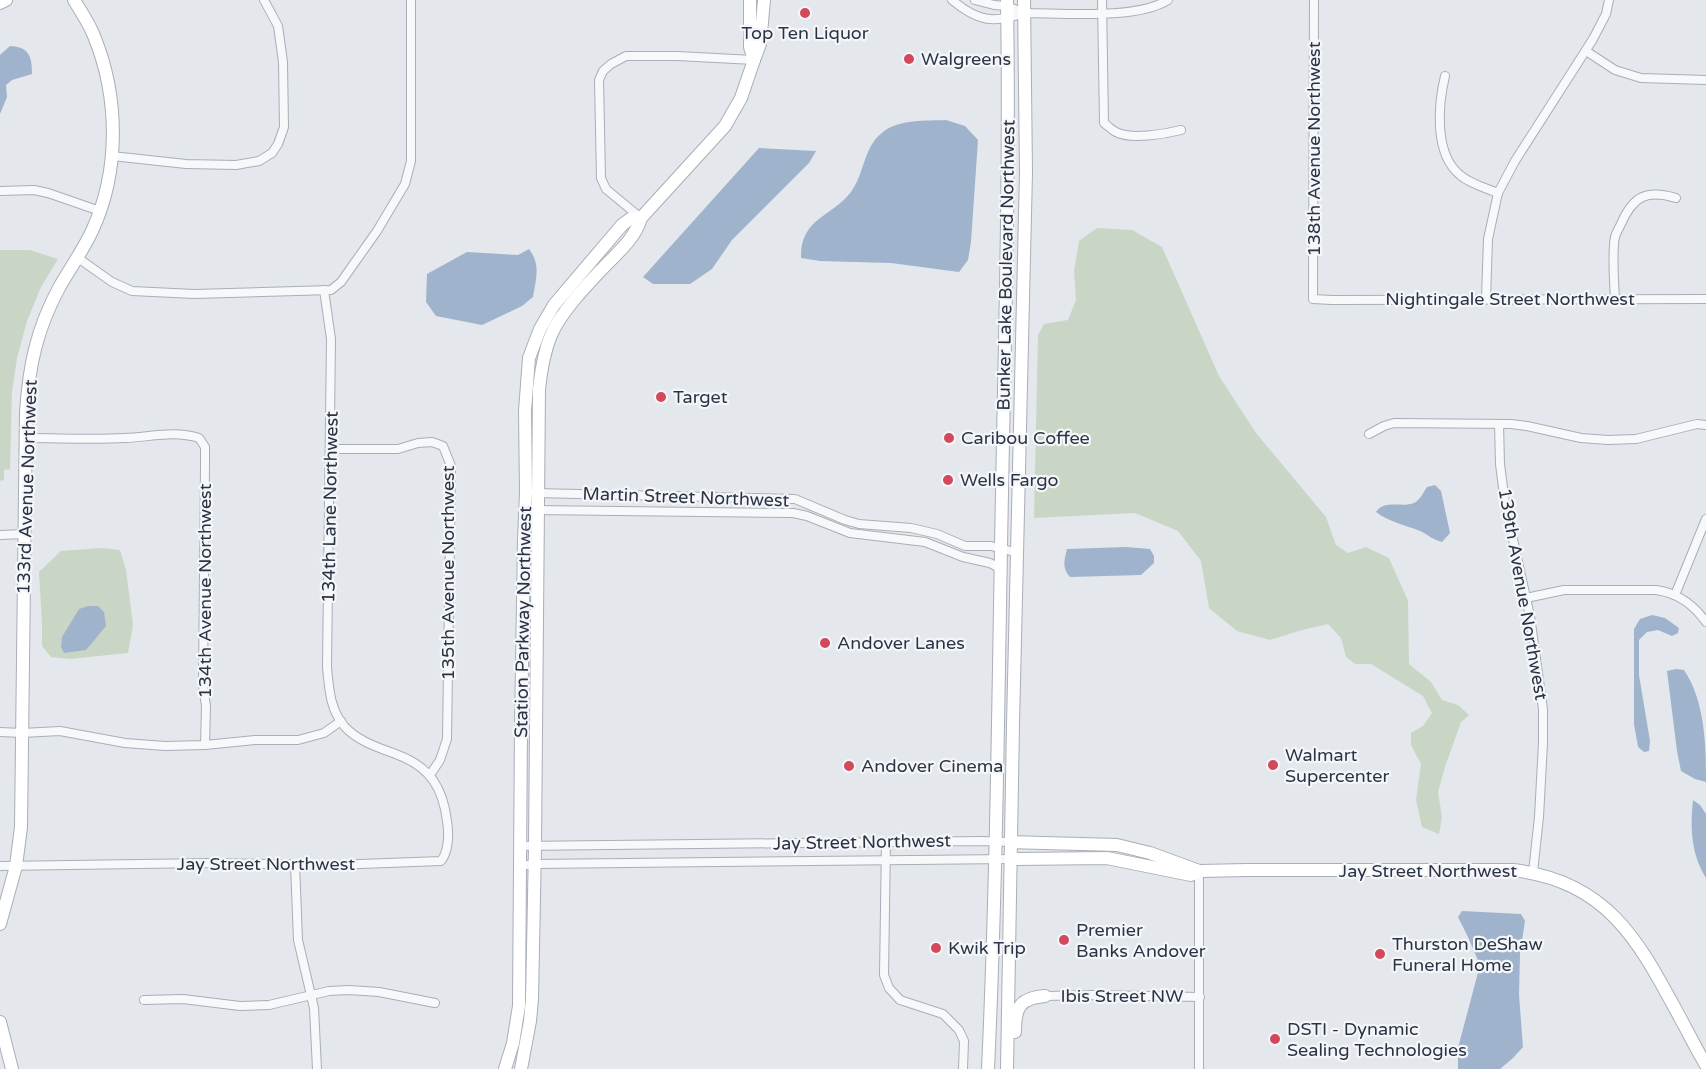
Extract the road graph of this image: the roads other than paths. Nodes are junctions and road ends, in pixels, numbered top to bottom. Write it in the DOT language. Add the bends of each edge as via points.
graph roads {
  1 [pos="6,0"];
  2 [pos="74,0"];
  3 [pos="264,0"];
  4 [pos="411,0"];
  5 [pos="750,0"];
  6 [pos="764,0"];
  7 [pos="952,0"];
  8 [pos="975,0"];
  9 [pos="1024,0"];
  10 [pos="1102,0"];
  11 [pos="1168,0"];
  12 [pos="1314,0"];
  13 [pos="1609,0"];
  14 [pos="0,3"];
  15 [pos="1007,3"];
  16 [pos="1024,13"];
  17 [pos="1102,13"];
  18 [pos="1007,19"];
  19 [pos="1586,51"];
  20 [pos="754,60"];
  21 [pos="1444,76"];
  22 [pos="1706,80"];
  23 [pos="1181,130"];
  24 [pos="112,156"];
  25 [pos="0,190"];
  26 [pos="1498,193"];
  27 [pos="1676,198"];
  28 [pos="100,211"];
  29 [pos="641,218"];
  30 [pos="78,258"];
  31 [pos="324,290"];
  32 [pos="1313,299"];
  33 [pos="1486,299"];
  34 [pos="1615,299"];
  35 [pos="1706,299"];
  36 [pos="525,411"];
  37 [pos="539,411"];
  38 [pos="1499,424"];
  39 [pos="1706,425"];
  40 [pos="1369,434"];
  41 [pos="27,438"];
  42 [pos="330,449"];
  43 [pos="532,493"];
  44 [pos="531,510"];
  45 [pos="1706,519"];
  46 [pos="25,534"];
  47 [pos="0,535"];
  48 [pos="1001,549"];
  49 [pos="1018,553"];
  50 [pos="1001,569"];
  51 [pos="1675,595"];
  52 [pos="1526,598"];
  53 [pos="1706,622"];
  54 [pos="341,721"];
  55 [pos="0,732"];
  56 [pos="22,733"];
  57 [pos="205,746"];
  58 [pos="430,775"];
  59 [pos="886,842"];
  60 [pos="995,842"];
  61 [pos="1011,842"];
  62 [pos="520,846"];
  63 [pos="535,846"];
  64 [pos="1011,859"];
  65 [pos="994,860"];
  66 [pos="886,861"];
  67 [pos="295,864"];
  68 [pos="535,864"];
  69 [pos="0,866"];
  70 [pos="16,866"];
  71 [pos="519,866"];
  72 [pos="1199,871"];
  73 [pos="1533,872"];
  74 [pos="0,924"];
  75 [pos="311,995"];
  76 [pos="1045,996"];
  77 [pos="1200,997"];
  78 [pos="144,1000"];
  79 [pos="435,1003"];
  80 [pos="0,1022"];
  81 [pos="1706,1065"];
  82 [pos="12,1069"];
  83 [pos="317,1069"];
  84 [pos="505,1069"];
  85 [pos="521,1069"];
  86 [pos="963,1069"];
  87 [pos="988,1069"];
  88 [pos="1007,1069"];
  89 [pos="1012,1069"];
  90 [pos="1199,1069"];
  1 -- 14 [label="street"];
  2 -- 24 [label="street, 133rd Avenue Northwest" via="94,37 110,89"];
  3 -- 24 [label="street" via="278,26 283,62 284,127 272,153 259,161 236,165"];
  4 -- 31 [label="street" via="411,161 405,184 341,282"];
  5 -- 20 [label="street, Station Parkway Northwest" via="750,47"];
  6 -- 20 [label="street, Station Parkway Northwest" via="760,44"];
  7 -- 18 [label="street" via="968,13 987,19"];
  8 -- 15 [label="street" via="994,5"];
  9 -- 16 [label="street, Bunker Lake Boulevard Northwest"];
  10 -- 17 [label="street"];
  11 -- 17 [label="street" via="1136,12"];
  12 -- 32 [label="street, 138th Avenue Northwest"];
  13 -- 19 [label="street" via="1606,14"];
  15 -- 16 [label="street"];
  15 -- 18 [label="street, Bunker Lake Boulevard Northwest"];
  16 -- 17 [label="street"];
  16 -- 18 [label="street"];
  16 -- 49 [label="street, Bunker Lake Boulevard Northwest" via="1026,172"];
  17 -- 23 [label="street" via="1104,123 1127,135"];
  18 -- 48 [label="street, Bunker Lake Boulevard Northwest"];
  19 -- 22 [label="street" via="1615,70 1641,78"];
  19 -- 26 [label="street"];
  20 -- 29 [label="street, Station Parkway Northwest" via="741,98 724,126"];
  20 -- 29 [label="street" via="626,56 603,71 599,80 601,178 606,189"];
  21 -- 26 [label="street" via="1439,126 1445,155 1459,175"];
  24 -- 28 [label="street, 133rd Avenue Northwest"];
  25 -- 28 [label="street" via="34,190"];
  26 -- 33 [label="street" via="1488,239"];
  27 -- 34 [label="street" via="1664,194 1643,196 1633,202 1624,216 1615,238"];
  28 -- 30 [label="street, 133rd Avenue Northwest"];
  29 -- 36 [label="street, Station Parkway Northwest" via="622,225 554,305 529,358"];
  29 -- 37 [label="street, Station Parkway Northwest" via="638,230 589,283 552,333 543,360"];
  30 -- 31 [label="street" via="132,291 194,294"];
  30 -- 41 [label="street, 133rd Avenue Northwest" via="47,311 36,342 29,375"];
  31 -- 42 [label="street, 134th Lane Northwest" via="331,339"];
  32 -- 33 [label="street, Nightingale Street Northwest"];
  33 -- 34 [label="street, Nightingale Street Northwest"];
  34 -- 35 [label="street, Nightingale Street Northwest"];
  36 -- 37 [label="street"];
  36 -- 43 [label="street, Station Parkway Northwest"];
  37 -- 43 [label="street, Station Parkway Northwest"];
  38 -- 39 [label="street" via="1608,440 1636,439"];
  38 -- 40 [label="street" via="1394,423"];
  38 -- 52 [label="street, 139th Avenue Northwest" via="1504,495"];
  41 -- 46 [label="street, 133rd Avenue Northwest"];
  41 -- 57 [label="street, 134th Avenue Northwest" via="103,439 163,434 199,438 204,447 205,466"];
  42 -- 54 [label="street, 134th Lane Northwest" via="327,667 329,695"];
  42 -- 58 [label="street, 135th Avenue Northwest" via="398,449 432,442 443,446 451,466 447,739"];
  43 -- 44 [label="street, Station Parkway Northwest"];
  43 -- 48 [label="street, Martin Street Northwest" via="795,499 860,524 911,528 965,546"];
  44 -- 50 [label="street, Martin Street Northwest" via="793,513 850,533 925,542"];
  44 -- 62 [label="street, Station Parkway Northwest"];
  44 -- 63 [label="street, Station Parkway Northwest"];
  45 -- 51 [label="street"];
  46 -- 47 [label="street"];
  46 -- 56 [label="street, 133rd Avenue Northwest"];
  48 -- 49 [label="street, Martin Street Northwest"];
  48 -- 50 [label="street, Bunker Lake Boulevard Northwest"];
  49 -- 61 [label="street, Bunker Lake Boulevard Northwest"];
  50 -- 60 [label="street, Bunker Lake Boulevard Northwest"];
  51 -- 52 [label="street" via="1645,589 1574,589"];
  51 -- 53 [label="street"];
  52 -- 73 [label="street, 139th Avenue Northwest" via="1544,718"];
  54 -- 57 [label="street" via="324,733 298,740"];
  54 -- 58 [label="street" via="373,746 401,756"];
  55 -- 56 [label="street"];
  56 -- 57 [label="street" via="60,731 125,743"];
  56 -- 70 [label="street, 133rd Avenue Northwest" via="21,827"];
  58 -- 67 [label="street, Jay Street Northwest" via="440,789 445,807 447,847 441,861"];
  59 -- 60 [label="street, Jay Street Northwest"];
  59 -- 63 [label="street, Jay Street Northwest"];
  59 -- 66 [label="street"];
  60 -- 61 [label="street, Jay Street Northwest"];
  60 -- 65 [label="street, Bunker Lake Boulevard Northwest"];
  61 -- 64 [label="street, Bunker Lake Boulevard Northwest"];
  61 -- 72 [label="street, Jay Street Northwest" via="1117,845"];
  62 -- 63 [label="street, Jay Street Northwest"];
  62 -- 71 [label="street, Station Parkway Northwest"];
  63 -- 68 [label="street, Station Parkway Northwest"];
  64 -- 65 [label="street, Jay Street Northwest"];
  64 -- 72 [label="street, Jay Street Northwest" via="1107,858 1191,874"];
  64 -- 88 [label="street, Bunker Lake Boulevard Northwest"];
  65 -- 66 [label="street, Jay Street Northwest"];
  65 -- 87 [label="street, Bunker Lake Boulevard Northwest"];
  66 -- 68 [label="street, Jay Street Northwest"];
  66 -- 86 [label="street" via="884,975 900,1000 943,1014 959,1030 964,1041"];
  67 -- 70 [label="street, Jay Street Northwest"];
  67 -- 75 [label="street" via="298,939"];
  68 -- 71 [label="street, Jay Street Northwest"];
  68 -- 85 [label="street, Station Parkway Northwest" via="531,1021"];
  69 -- 70 [label="street, Jay Street Northwest"];
  70 -- 74 [label="street, 133rd Avenue Northwest"];
  71 -- 84 [label="street, Station Parkway Northwest" via="519,1006"];
  72 -- 73 [label="street, Jay Street Northwest"];
  72 -- 77 [label="street"];
  73 -- 81 [label="street, Jay Street Northwest" via="1589,895 1617,919 1649,961"];
  75 -- 78 [label="street" via="269,1005 240,1006 183,999"];
  75 -- 79 [label="street" via="349,990"];
  75 -- 83 [label="street"];
  76 -- 77 [label="street, Ibis Street NW"];
  76 -- 89 [label="street" via="1032,997 1018,1007"];
  77 -- 90 [label="street"];
  80 -- 82 [label="street"];
}
